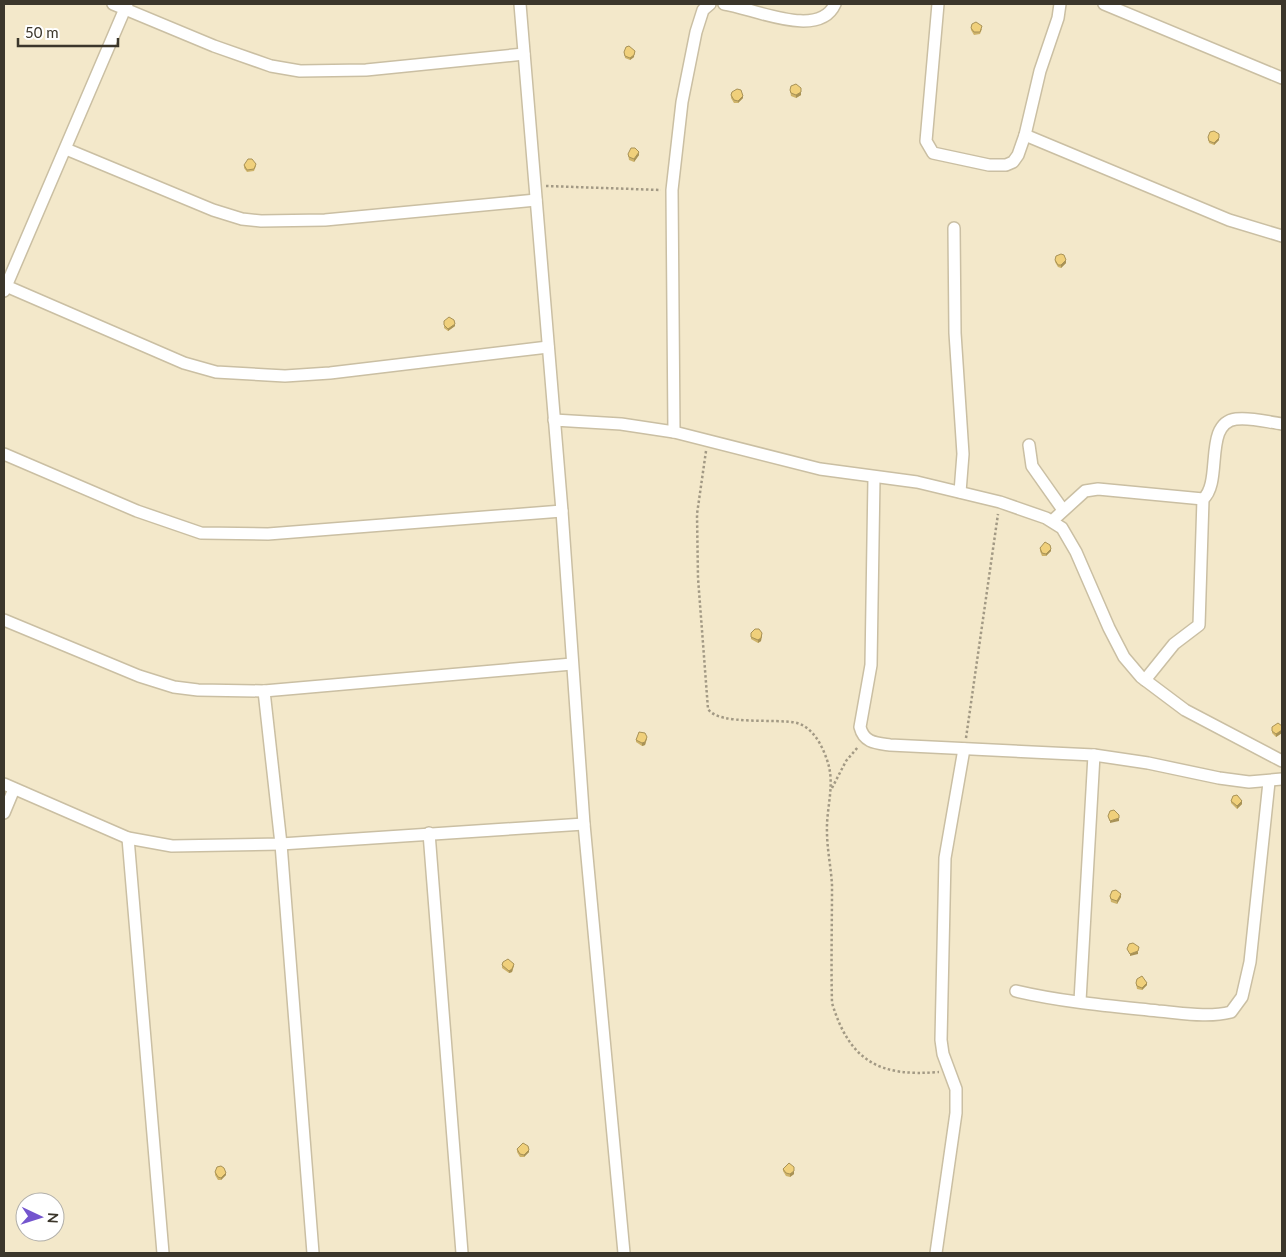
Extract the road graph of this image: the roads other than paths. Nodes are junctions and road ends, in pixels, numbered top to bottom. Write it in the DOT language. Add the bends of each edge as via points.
graph roads {
  1 [pos="113,4"];
  2 [pos="520,4"];
  3 [pos="710,4"];
  4 [pos="724,4"];
  5 [pos="835,4"];
  6 [pos="938,4"];
  7 [pos="1060,4"];
  8 [pos="1104,4"];
  9 [pos="126,6"];
  10 [pos="524,54"];
  11 [pos="1282,78"];
  12 [pos="1026,135"];
  13 [pos="66,149"];
  14 [pos="536,200"];
  15 [pos="954,228"];
  16 [pos="1282,236"];
  17 [pos="5,289"];
  18 [pos="548,347"];
  19 [pos="554,420"];
  20 [pos="1282,424"];
  21 [pos="674,432"];
  22 [pos="1029,445"];
  23 [pos="4,454"];
  24 [pos="874,478"];
  25 [pos="960,492"];
  26 [pos="1203,499"];
  27 [pos="1064,510"];
  28 [pos="562,511"];
  29 [pos="1052,522"];
  30 [pos="4,620"];
  31 [pos="572,664"];
  32 [pos="1145,680"];
  33 [pos="264,691"];
  34 [pos="964,749"];
  35 [pos="1094,755"];
  36 [pos="1282,761"];
  37 [pos="1282,779"];
  38 [pos="1270,782"];
  39 [pos="9,786"];
  40 [pos="4,812"];
  41 [pos="584,824"];
  42 [pos="429,833"];
  43 [pos="128,838"];
  44 [pos="281,844"];
  45 [pos="1016,991"];
  46 [pos="1080,1001"];
  47 [pos="163,1253"];
  48 [pos="313,1253"];
  49 [pos="462,1253"];
  50 [pos="624,1253"];
  51 [pos="936,1253"];
  1 -- 9 [label="street"];
  2 -- 10 [label="street"];
  3 -- 21 [label="street" via="703,10 696,32 682,102 672,190"];
  4 -- 5 [label="street" via="812,21 830,14"];
  6 -- 12 [label="street" via="926,129 929,148 933,153 949,158 1006,165 1018,155"];
  7 -- 12 [label="street" via="1040,71"];
  8 -- 11 [label="street"];
  9 -- 10 [label="street" via="214,46 271,66 300,70 366,70"];
  9 -- 13 [label="street"];
  10 -- 14 [label="street"];
  12 -- 16 [label="street" via="1229,220"];
  13 -- 14 [label="street" via="213,210 261,222 325,220"];
  13 -- 17 [label="street"];
  14 -- 18 [label="street"];
  15 -- 25 [label="street" via="955,333 963,454"];
  17 -- 18 [label="street" via="184,363 216,372 285,376 330,373"];
  18 -- 19 [label="street"];
  19 -- 21 [label="street" via="621,424"];
  19 -- 28 [label="street"];
  20 -- 26 [label="street" via="1247,418 1233,419 1224,424 1214,452 1212,487"];
  21 -- 24 [label="street" via="820,469"];
  22 -- 27 [label="street" via="1032,466"];
  23 -- 28 [label="street" via="137,511 208,534 268,534"];
  24 -- 25 [label="street" via="917,482"];
  24 -- 34 [label="street" via="871,665 860,726 866,738 874,743"];
  25 -- 29 [label="street" via="1000,502"];
  26 -- 27 [label="street" via="1098,489 1085,491"];
  26 -- 32 [label="street" via="1199,625 1174,644"];
  27 -- 29 [label="street"];
  28 -- 31 [label="street"];
  29 -- 32 [label="street" via="1062,528 1080,559 1124,657"];
  30 -- 33 [label="street" via="139,676 174,687 223,692"];
  31 -- 33 [label="street"];
  31 -- 41 [label="street"];
  32 -- 36 [label="street" via="1185,710"];
  33 -- 44 [label="street"];
  34 -- 35 [label="street"];
  34 -- 51 [label="street" via="945,858 941,1027 943,1054 956,1089 956,1113"];
  35 -- 38 [label="street" via="1220,778"];
  35 -- 46 [label="street"];
  37 -- 38 [label="street"];
  38 -- 46 [label="street" via="1250,962 1238,1006 1221,1014 1192,1014"];
  39 -- 40 [label="street"];
  39 -- 43 [label="street"];
  41 -- 42 [label="street"];
  41 -- 50 [label="street"];
  42 -- 44 [label="street"];
  42 -- 49 [label="street"];
  43 -- 44 [label="street" via="172,846"];
  43 -- 47 [label="street"];
  44 -- 48 [label="street"];
  45 -- 46 [label="street"];
}
